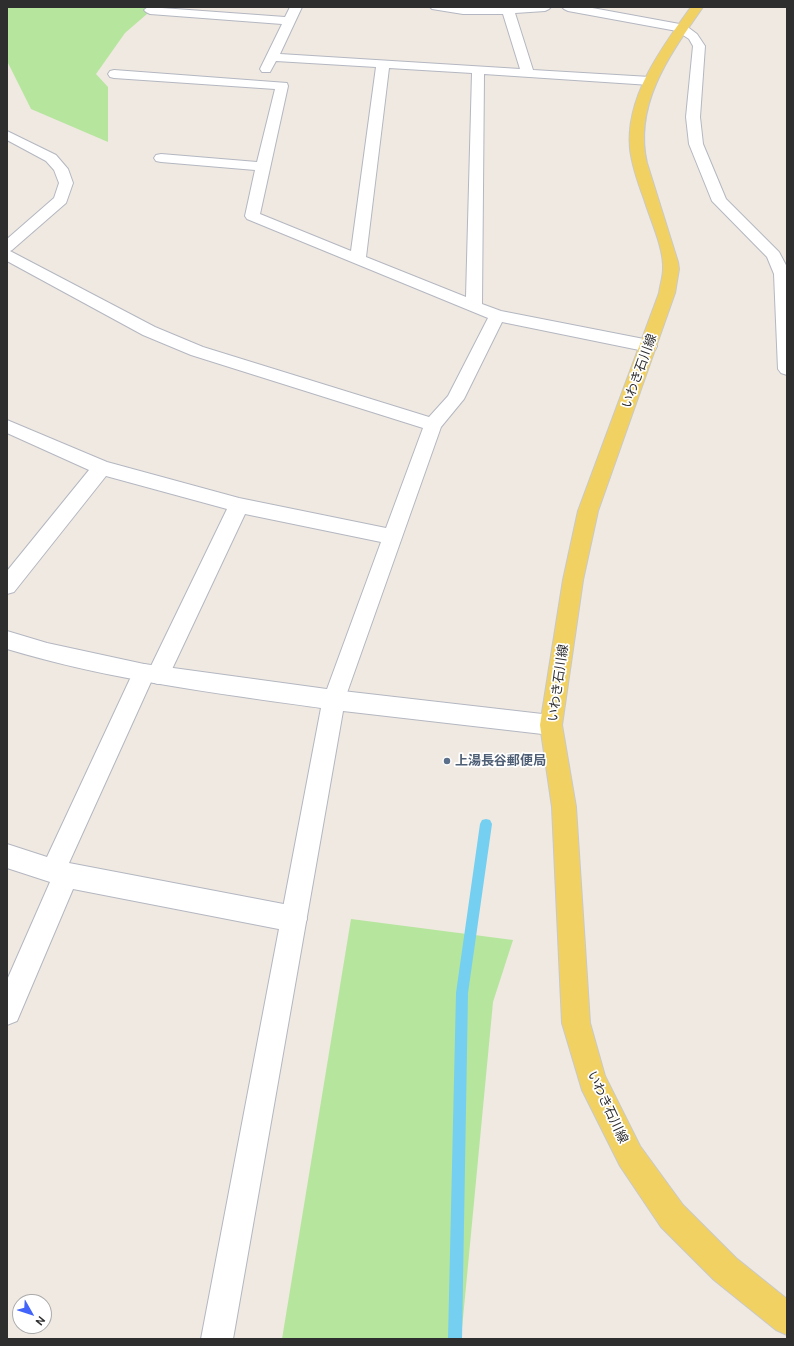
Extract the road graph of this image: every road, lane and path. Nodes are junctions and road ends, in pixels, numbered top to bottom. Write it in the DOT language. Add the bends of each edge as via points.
graph roads {
  1 [pos="296,7"];
  2 [pos="436,7"];
  3 [pos="545,7"];
  4 [pos="568,7"];
  5 [pos="697,7"];
  6 [pos="150,10"];
  7 [pos="508,11"];
  8 [pos="290,21"];
  9 [pos="681,28"];
  10 [pos="272,56"];
  11 [pos="383,64"];
  12 [pos="478,70"];
  13 [pos="114,74"];
  14 [pos="528,74"];
  15 [pos="650,81"];
  16 [pos="259,85"];
  17 [pos="7,135"];
  18 [pos="161,158"];
  19 [pos="264,167"];
  20 [pos="7,247"];
  21 [pos="7,255"];
  22 [pos="358,259"];
  23 [pos="474,306"];
  24 [pos="497,316"];
  25 [pos="648,346"];
  26 [pos="787,369"];
  27 [pos="433,425"];
  28 [pos="7,426"];
  29 [pos="102,468"];
  30 [pos="239,506"];
  31 [pos="393,537"];
  32 [pos="7,586"];
  33 [pos="7,640"];
  34 [pos="151,674"];
  35 [pos="334,700"];
  36 [pos="551,725"];
  37 [pos="7,856"];
  38 [pos="60,873"];
  39 [pos="294,919"];
  40 [pos="7,1011"];
  41 [pos="787,1320"];
  42 [pos="217,1339"];
  1 -- 8 [label="street"];
  2 -- 7 [label="street"];
  3 -- 7 [label="street"];
  4 -- 9 [label="street"];
  5 -- 9 [label="main road, いわき石川線"];
  6 -- 8 [label="street"];
  7 -- 14 [label="street"];
  8 -- 10 [label="street"];
  9 -- 15 [label="main road, いわき石川線"];
  9 -- 26 [label="street" via="693,37 699,46 693,117 696,144 719,201 774,255 782,274"];
  10 -- 11 [label="street"];
  10 -- 16 [label="street"];
  11 -- 12 [label="street"];
  11 -- 22 [label="street"];
  12 -- 14 [label="street"];
  12 -- 23 [label="street"];
  13 -- 16 [label="street"];
  14 -- 15 [label="street"];
  15 -- 25 [label="main road, いわき石川線" via="638,122 637,148 671,268 667,293"];
  16 -- 19 [label="street" via="282,86"];
  17 -- 20 [label="street" via="51,158 61,169 66,183 61,200"];
  18 -- 19 [label="street"];
  19 -- 22 [label="street" via="252,216"];
  21 -- 27 [label="street" via="149,331 197,351"];
  22 -- 23 [label="street"];
  23 -- 24 [label="street"];
  24 -- 25 [label="street"];
  24 -- 27 [label="street" via="455,399"];
  25 -- 36 [label="main road, いわき石川線" via="588,511 573,580"];
  27 -- 31 [label="street"];
  28 -- 29 [label="street"];
  29 -- 30 [label="street"];
  29 -- 32 [label="street"];
  30 -- 31 [label="street"];
  30 -- 34 [label="street"];
  31 -- 35 [label="street"];
  33 -- 34 [label="street" via="47,652"];
  34 -- 35 [label="street"];
  34 -- 38 [label="street"];
  35 -- 36 [label="street"];
  35 -- 39 [label="street"];
  36 -- 41 [label="main road, いわき石川線" via="564,807 576,1022 592,1080 630,1156 672,1216 725,1269"];
  37 -- 38 [label="street"];
  38 -- 39 [label="street"];
  38 -- 40 [label="street"];
  39 -- 42 [label="street"];
}
